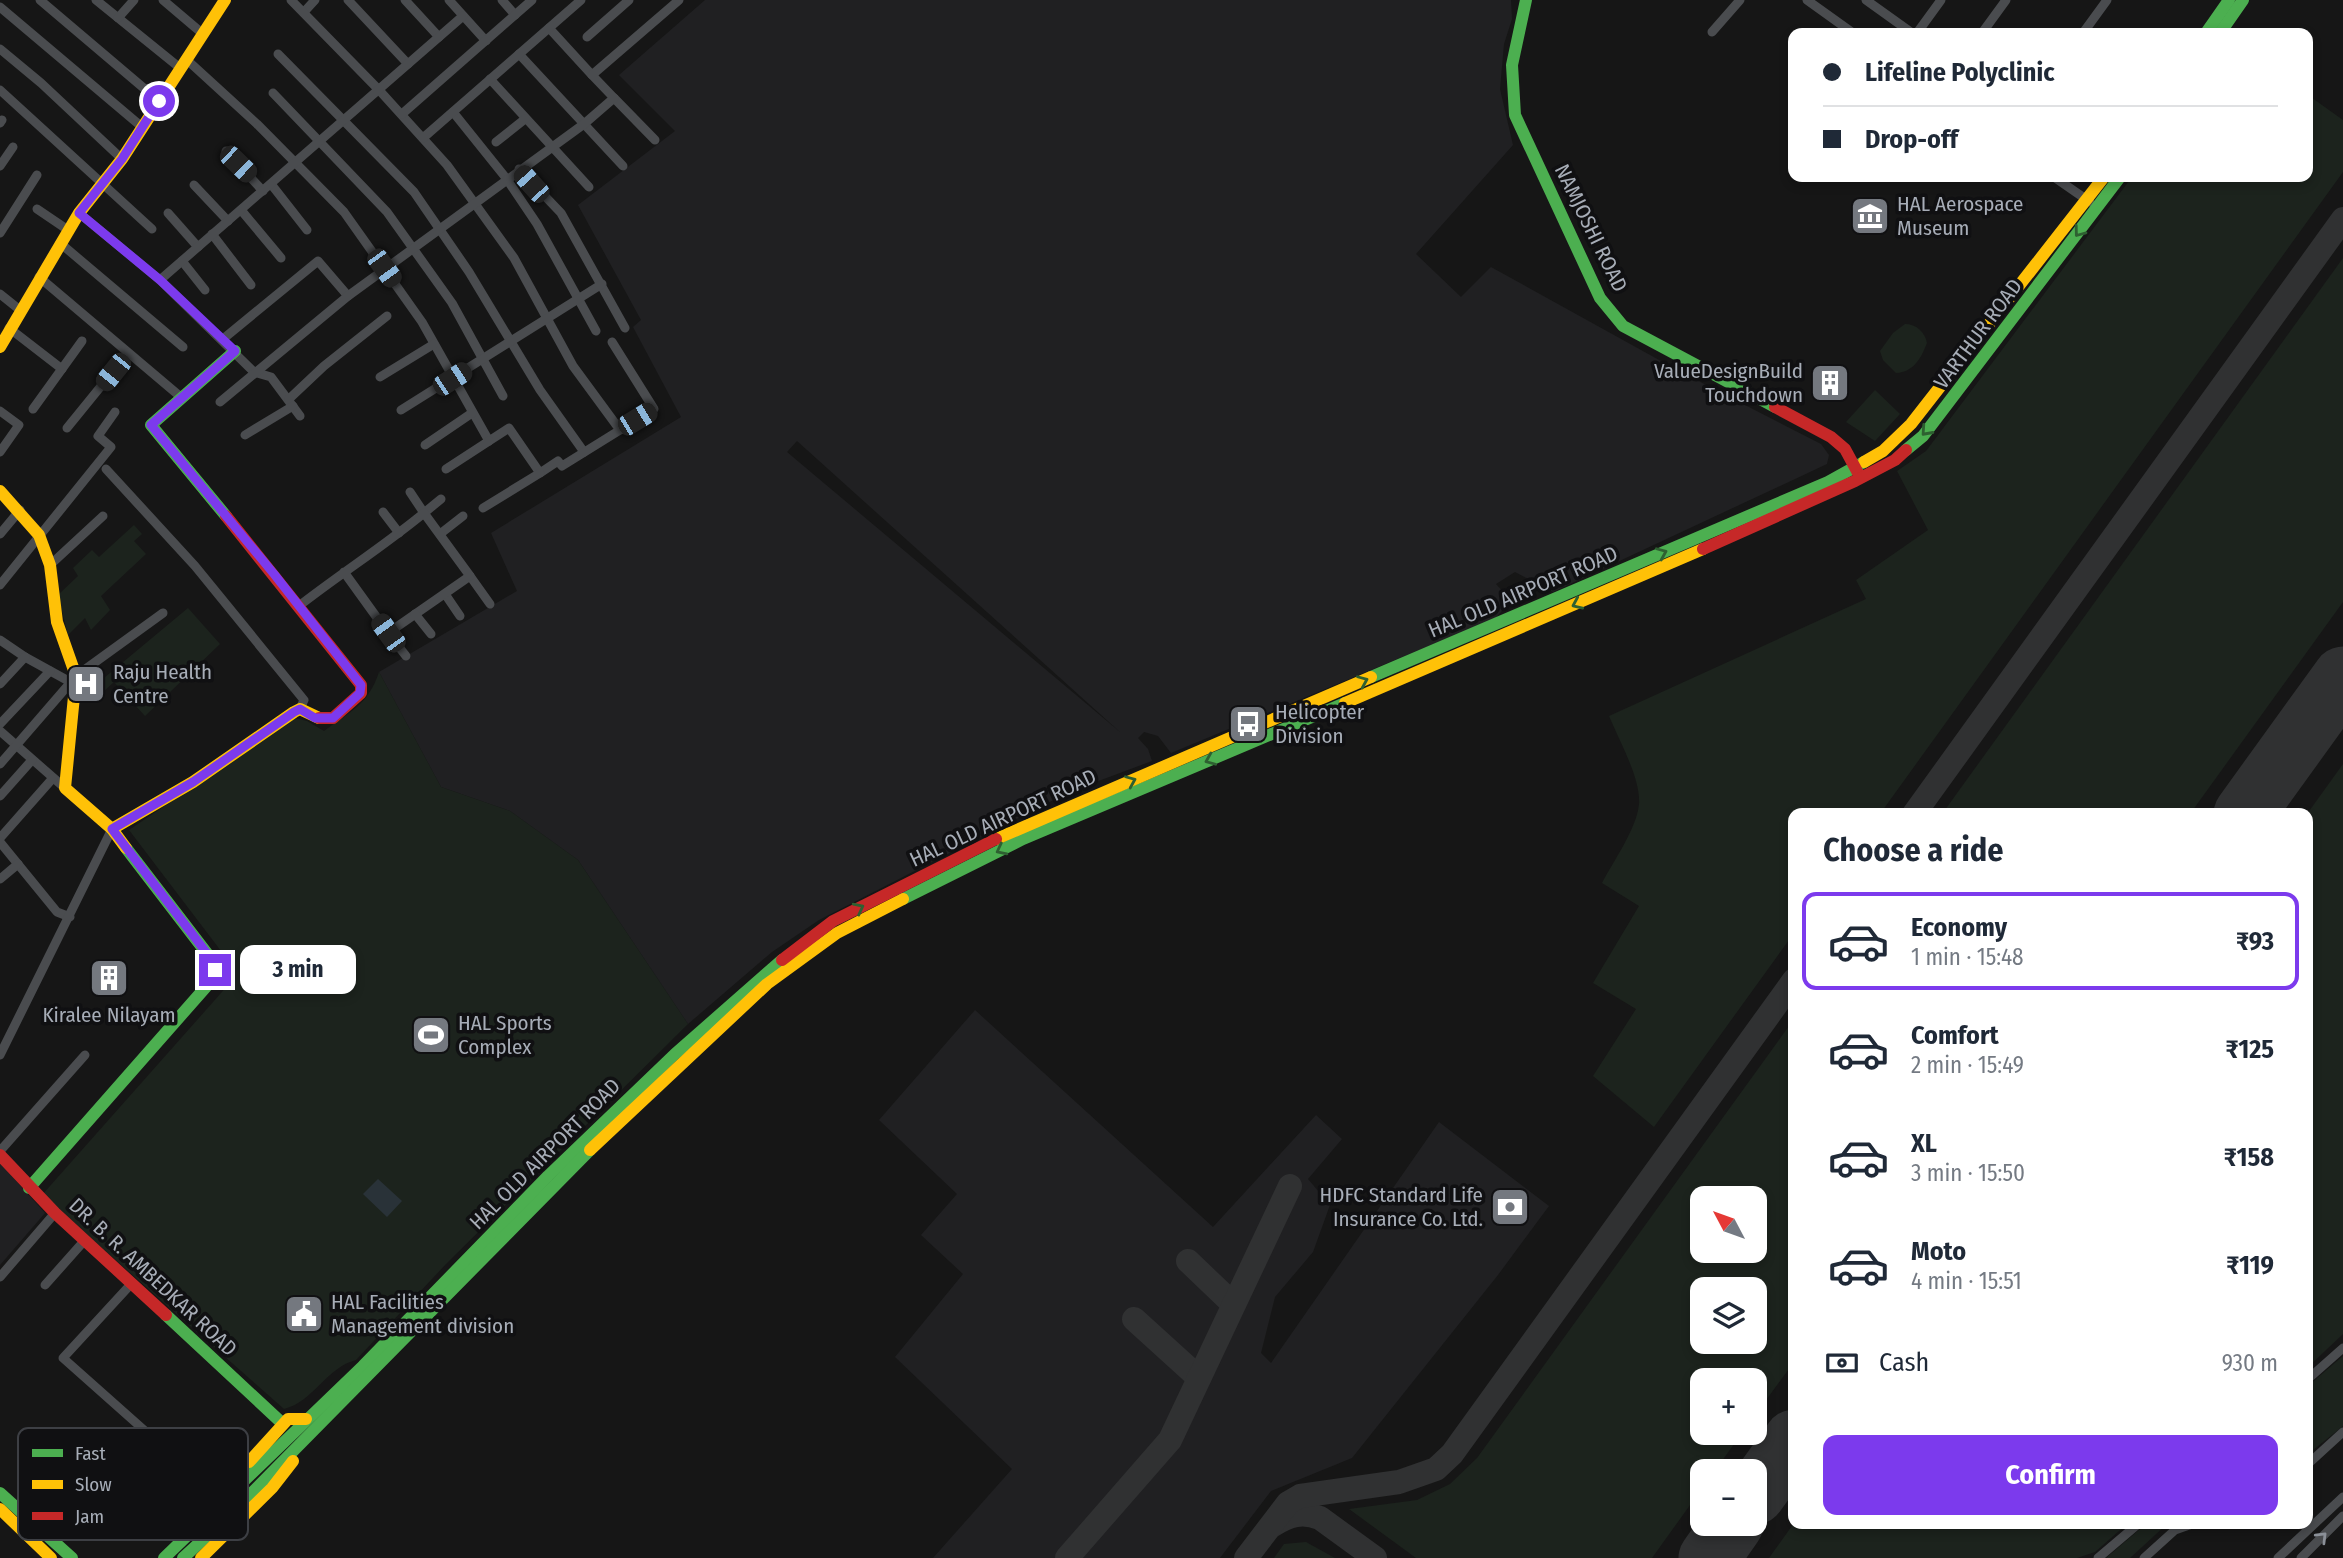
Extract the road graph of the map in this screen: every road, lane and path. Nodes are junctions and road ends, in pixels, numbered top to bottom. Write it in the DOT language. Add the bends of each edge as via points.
graph roads {
  1 [pos="40,0"];
  2 [pos="96,0"];
  3 [pos="134,0"];
  4 [pos="163,0"];
  5 [pos="225,0"];
  6 [pos="291,0"];
  7 [pos="315,0"];
  8 [pos="348,0"];
  9 [pos="405,0"];
  10 [pos="449,0"];
  11 [pos="502,0"];
  12 [pos="532,0"];
  13 [pos="581,0"];
  14 [pos="629,0"];
  15 [pos="679,0"];
  16 [pos="1526,0"];
  17 [pos="1740,0"];
  18 [pos="1807,0"];
  19 [pos="1941,0"];
  20 [pos="2006,0"];
  21 [pos="2107,0"];
  22 [pos="2229,0"];
  23 [pos="2244,0"];
  24 [pos="1872,2"];
  25 [pos="0,7"];
  26 [pos="304,12"];
  27 [pos="515,15"];
  28 [pos="463,16"];
  29 [pos="118,18"];
  30 [pos="550,28"];
  31 [pos="1846,28"];
  32 [pos="1907,28"];
  33 [pos="1918,28"];
  34 [pos="1986,28"];
  35 [pos="2087,28"];
  36 [pos="2209,28"];
  37 [pos="2224,28"];
  38 [pos="1712,32"];
  39 [pos="203,34"];
  40 [pos="439,37"];
  41 [pos="587,37"];
  42 [pos="486,41"];
  43 [pos="0,49"];
  44 [pos="278,54"];
  45 [pos="519,54"];
  46 [pos="183,63"];
  47 [pos="408,64"];
  48 [pos="592,75"];
  49 [pos="490,79"];
  50 [pos="0,90"];
  51 [pos="379,90"];
  52 [pos="273,93"];
  53 [pos="614,98"];
  54 [pos="159,101"];
  55 [pos="453,112"];
  56 [pos="402,114"];
  57 [pos="525,119"];
  58 [pos="343,121"];
  59 [pos="584,124"];
  60 [pos="142,127"];
  61 [pos="423,138"];
  62 [pos="655,140"];
  63 [pos="319,142"];
  64 [pos="496,142"];
  65 [pos="13,146"];
  66 [pos="552,146"];
  67 [pos="226,151"];
  68 [pos="122,159"];
  69 [pos="295,163"];
  70 [pos="0,166"];
  71 [pos="623,166"];
  72 [pos="519,169"];
  73 [pos="37,175"];
  74 [pos="506,178"];
  75 [pos="2061,182"];
  76 [pos="2102,182"];
  77 [pos="2114,182"];
  78 [pos="101,184"];
  79 [pos="271,184"];
  80 [pos="194,186"];
  81 [pos="589,187"];
  82 [pos="263,191"];
  83 [pos="474,202"];
  84 [pos="2093,204"];
  85 [pos="37,209"];
  86 [pos="241,210"];
  87 [pos="79,213"];
  88 [pos="168,214"];
  89 [pos="228,221"];
  90 [pos="440,228"];
  91 [pos="152,229"];
  92 [pos="68,230"];
  93 [pos="307,230"];
  94 [pos="0,233"];
  95 [pos="212,234"];
  96 [pos="60,243"];
  97 [pos="198,247"];
  98 [pos="413,248"];
  99 [pos="281,258"];
  100 [pos="182,261"];
  101 [pos="384,268"];
  102 [pos="39,277"];
  103 [pos="160,280"];
  104 [pos="602,284"];
  105 [pos="251,285"];
  106 [pos="205,290"];
  107 [pos="0,294"];
  108 [pos="348,296"];
  109 [pos="578,297"];
  110 [pos="20,310"];
  111 [pos="387,316"];
  112 [pos="546,318"];
  113 [pos="9,328"];
  114 [pos="625,328"];
  115 [pos="596,331"];
  116 [pos="223,339"];
  117 [pos="82,341"];
  118 [pos="510,342"];
  119 [pos="612,342"];
  120 [pos="434,344"];
  121 [pos="0,347"];
  122 [pos="183,347"];
  123 [pos="235,351"];
  124 [pos="128,353"];
  125 [pos="481,359"];
  126 [pos="62,369"];
  127 [pos="254,372"];
  128 [pos="380,377"];
  129 [pos="452,379"];
  130 [pos="503,396"];
  131 [pos="182,398"];
  132 [pos="220,402"];
  133 [pos="291,403"];
  134 [pos="33,410"];
  135 [pos="401,410"];
  136 [pos="0,411"];
  137 [pos="115,412"];
  138 [pos="472,413"];
  139 [pos="300,416"];
  140 [pos="67,428"];
  141 [pos="620,430"];
  142 [pos="245,435"];
  143 [pos="489,441"];
  144 [pos="425,444"];
  145 [pos="0,452"];
  146 [pos="584,452"];
  147 [pos="106,469"];
  148 [pos="446,469"];
  149 [pos="1858,472"];
  150 [pos="540,473"];
  151 [pos="1841,487"];
  152 [pos="0,491"];
  153 [pos="410,492"];
  154 [pos="441,499"];
  155 [pos="483,508"];
  156 [pos="20,510"];
  157 [pos="383,512"];
  158 [pos="424,513"];
  159 [pos="103,516"];
  160 [pos="463,516"];
  161 [pos="399,533"];
  162 [pos="0,534"];
  163 [pos="440,534"];
  164 [pos="39,536"];
  165 [pos="50,565"];
  166 [pos="344,572"];
  167 [pos="470,576"];
  168 [pos="0,585"];
  169 [pos="445,594"];
  170 [pos="490,604"];
  171 [pos="299,606"];
  172 [pos="163,613"];
  173 [pos="415,614"];
  174 [pos="460,616"];
  175 [pos="388,633"];
  176 [pos="431,635"];
  177 [pos="0,640"];
  178 [pos="405,656"];
  179 [pos="25,657"];
  180 [pos="50,671"];
  181 [pos="74,681"];
  182 [pos="0,684"];
  183 [pos="300,709"];
  184 [pos="0,724"];
  185 [pos="0,731"];
  186 [pos="17,746"];
  187 [pos="32,760"];
  188 [pos="0,764"];
  189 [pos="53,779"];
  190 [pos="65,788"];
  191 [pos="0,796"];
  192 [pos="112,829"];
  193 [pos="1028,831"];
  194 [pos="0,840"];
  195 [pos="18,864"];
  196 [pos="0,879"];
  197 [pos="70,918"];
  198 [pos="0,1055"];
  199 [pos="85,1055"];
  200 [pos="0,1153"];
  201 [pos="29,1188"];
  202 [pos="55,1213"];
  203 [pos="85,1240"];
  204 [pos="0,1277"];
  205 [pos="132,1283"];
  206 [pos="45,1285"];
  207 [pos="2343,1348"];
  208 [pos="2313,1375"];
  209 [pos="283,1424"];
  210 [pos="309,1424"];
  211 [pos="141,1428"];
  212 [pos="2343,1432"];
  213 [pos="2313,1459"];
  214 [pos="248,1462"];
  215 [pos="248,1480"];
  216 [pos="0,1493"];
  217 [pos="248,1495"];
  218 [pos="2343,1497"];
  219 [pos="0,1509"];
  220 [pos="18,1509"];
  221 [pos="248,1512"];
  222 [pos="2343,1516"];
  223 [pos="2313,1525"];
  224 [pos="18,1526"];
  225 [pos="2132,1529"];
  226 [pos="2178,1529"];
  227 [pos="2309,1529"];
  228 [pos="32,1540"];
  229 [pos="52,1540"];
  230 [pos="170,1540"];
  231 [pos="183,1540"];
  232 [pos="203,1540"];
  233 [pos="219,1540"];
  234 [pos="51,1558"];
  235 [pos="72,1558"];
  236 [pos="150,1558"];
  237 [pos="164,1558"];
  238 [pos="183,1558"];
  239 [pos="201,1558"];
  240 [pos="2098,1558"];
  241 [pos="2144,1558"];
  242 [pos="2278,1558"];
  243 [pos="2301,1558"];
  1 -- 54 [label="street"];
  2 -- 29 [label="street"];
  3 -- 29 [label="street"];
  4 -- 39 [label="street"];
  5 -- 39 [label="main road"];
  6 -- 26 [label="street"];
  7 -- 26 [label="street"];
  8 -- 47 [label="street"];
  9 -- 40 [label="street"];
  10 -- 28 [label="street"];
  11 -- 27 [label="street"];
  12 -- 27 [label="street"];
  13 -- 30 [label="street"];
  14 -- 41 [label="street"];
  15 -- 48 [label="street"];
  16 -- 149 [label="main road, NAMJOSHI ROAD" via="1514,48 1511,87 1515,115 1600,298 1623,326 1830,437 1845,449"];
  17 -- 38 [label="street"];
  18 -- 31 [label="street"];
  19 -- 33 [label="street"];
  20 -- 34 [label="street"];
  21 -- 35 [label="street"];
  22 -- 36 [label="main road"];
  23 -- 37 [label="main road"];
  24 -- 32 [label="street"];
  25 -- 60 [label="street"];
  26 -- 51 [label="street"];
  27 -- 42 [label="street"];
  28 -- 40 [label="street"];
  28 -- 42 [label="street"];
  29 -- 46 [label="street"];
  30 -- 45 [label="street"];
  30 -- 48 [label="street"];
  39 -- 46 [label="main road"];
  40 -- 47 [label="street"];
  42 -- 56 [label="street"];
  43 -- 68 [label="street"];
  44 -- 58 [label="street"];
  45 -- 49 [label="street"];
  45 -- 59 [label="street"];
  46 -- 54 [label="main road"];
  46 -- 69 [label="street"];
  47 -- 51 [label="street"];
  48 -- 53 [label="street"];
  49 -- 55 [label="street"];
  49 -- 57 [label="street"];
  50 -- 78 [label="street"];
  51 -- 56 [label="street"];
  51 -- 58 [label="street"];
  52 -- 63 [label="street"];
  53 -- 59 [label="street"];
  53 -- 62 [label="street"];
  54 -- 60 [label="main road"];
  55 -- 61 [label="street"];
  55 -- 74 [label="street"];
  56 -- 61 [label="street"];
  57 -- 64 [label="street"];
  57 -- 66 [label="street"];
  58 -- 63 [label="street"];
  58 -- 90 [label="street" via="414,192"];
  59 -- 66 [label="street"];
  59 -- 71 [label="street"];
  60 -- 68 [label="main road"];
  61 -- 83 [label="street"];
  63 -- 69 [label="street"];
  63 -- 98 [label="street" via="370,191"];
  65 -- 70 [label="street"];
  66 -- 72 [label="street"];
  66 -- 81 [label="street"];
  67 -- 82 [label="street"];
  68 -- 78 [label="main road"];
  69 -- 79 [label="street"];
  69 -- 101 [label="street" via="344,212"];
  72 -- 74 [label="street"];
  72 -- 104 [label="street" via="561,213"];
  73 -- 94 [label="street"];
  74 -- 83 [label="street"];
  74 -- 109 [label="street"];
  75 -- 84 [label="street"];
  76 -- 84 [label="main road, VARTHUR ROAD"];
  77 -- 84 [label="main road, VARTHUR ROAD"];
  78 -- 87 [label="main road"];
  78 -- 91 [label="street"];
  79 -- 82 [label="street"];
  79 -- 93 [label="street"];
  80 -- 89 [label="street"];
  82 -- 86 [label="street"];
  83 -- 90 [label="street"];
  83 -- 112 [label="street" via="514,258"];
  84 -- 149 [label="main road, VARTHUR ROAD" via="1912,425"];
  85 -- 92 [label="street"];
  86 -- 89 [label="street"];
  86 -- 99 [label="street"];
  87 -- 92 [label="main road"];
  87 -- 103 [label="street"];
  88 -- 97 [label="street"];
  89 -- 95 [label="street"];
  90 -- 98 [label="street"];
  90 -- 118 [label="street"];
  92 -- 96 [label="main road"];
  95 -- 97 [label="street"];
  95 -- 105 [label="street"];
  96 -- 102 [label="main road"];
  96 -- 122 [label="street"];
  97 -- 100 [label="street"];
  98 -- 101 [label="street"];
  98 -- 125 [label="street" via="452,303"];
  100 -- 103 [label="street"];
  100 -- 106 [label="street"];
  101 -- 108 [label="street"];
  101 -- 120 [label="street"];
  102 -- 110 [label="main road"];
  102 -- 124 [label="street"];
  103 -- 116 [label="street"];
  104 -- 109 [label="street"];
  104 -- 114 [label="street"];
  107 -- 110 [label="street"];
  108 -- 116 [label="street" via="318,261"];
  108 -- 127 [label="street"];
  109 -- 112 [label="street"];
  109 -- 115 [label="street"];
  110 -- 113 [label="main road"];
  111 -- 133 [label="street" via="324,366"];
  112 -- 118 [label="street"];
  112 -- 141 [label="street" via="573,366"];
  113 -- 121 [label="main road"];
  113 -- 126 [label="street"];
  116 -- 123 [label="street"];
  117 -- 126 [label="street"];
  118 -- 125 [label="street"];
  118 -- 146 [label="street"];
  119 -- 141 [label="street" via="654,409"];
  120 -- 128 [label="street"];
  120 -- 129 [label="street"];
  123 -- 127 [label="street"];
  123 -- 131 [label="main road"];
  124 -- 131 [label="street"];
  124 -- 140 [label="street"];
  125 -- 129 [label="street"];
  125 -- 130 [label="street"];
  126 -- 134 [label="street"];
  127 -- 132 [label="street"];
  127 -- 133 [label="street" via="271,377"];
  129 -- 135 [label="street"];
  129 -- 138 [label="street"];
  131 -- 171 [label="main road" via="151,425"];
  133 -- 139 [label="street"];
  133 -- 142 [label="street"];
  136 -- 145 [label="street" via="19,425"];
  137 -- 164 [label="street" via="98,436 111,447"];
  138 -- 143 [label="street"];
  138 -- 144 [label="street"];
  141 -- 146 [label="street"];
  143 -- 148 [label="street"];
  143 -- 150 [label="street" via="509,428"];
  146 -- 150 [label="street"];
  147 -- 183 [label="street" via="195,566 303,700"];
  149 -- 151 [label="main road, VARTHUR ROAD"];
  193 -- 149 [label="main road, HAL OLD AIRPORT ROAD, one-way"];
  150 -- 155 [label="street"];
  151 -- 193 [label="main road, HAL OLD AIRPORT ROAD, one-way" via="1546,618"];
  152 -- 156 [label="main road"];
  153 -- 158 [label="street"];
  154 -- 158 [label="street"];
  156 -- 162 [label="street"];
  156 -- 164 [label="main road"];
  157 -- 161 [label="street"];
  158 -- 161 [label="street"];
  158 -- 163 [label="street"];
  159 -- 165 [label="street"];
  160 -- 163 [label="street"];
  161 -- 166 [label="street"];
  163 -- 167 [label="street"];
  164 -- 165 [label="main road"];
  164 -- 168 [label="street"];
  165 -- 181 [label="main road" via="57,622"];
  166 -- 171 [label="street"];
  166 -- 175 [label="street"];
  167 -- 169 [label="street"];
  167 -- 170 [label="street"];
  169 -- 173 [label="street"];
  169 -- 174 [label="street"];
  171 -- 183 [label="main road" via="361,685 360,693 333,718 315,718"];
  172 -- 181 [label="street"];
  173 -- 175 [label="street"];
  173 -- 176 [label="street"];
  175 -- 178 [label="street"];
  177 -- 179 [label="street"];
  179 -- 180 [label="street"];
  179 -- 182 [label="street"];
  180 -- 181 [label="street"];
  180 -- 184 [label="street"];
  181 -- 186 [label="street"];
  181 -- 190 [label="main road"];
  183 -- 192 [label="main road" via="193,782"];
  185 -- 186 [label="street"];
  186 -- 187 [label="street"];
  186 -- 188 [label="street"];
  187 -- 189 [label="street"];
  187 -- 191 [label="street"];
  189 -- 190 [label="street"];
  189 -- 194 [label="street"];
  190 -- 192 [label="main road"];
  192 -- 197 [label="street"];
  192 -- 201 [label="main road" via="215,970 212,981"];
  193 -- 210 [label="main road, HAL OLD AIRPORT ROAD" via="833,921 760,977 548,1176"];
  194 -- 195 [label="street"];
  195 -- 196 [label="street"];
  195 -- 197 [label="street" via="57,912"];
  197 -- 198 [label="street"];
  199 -- 200 [label="street"];
  200 -- 201 [label="main road, DR. B. R. AMBEDKAR ROAD"];
  201 -- 202 [label="main road, DR. B. R. AMBEDKAR ROAD"];
  202 -- 203 [label="main road, DR. B. R. AMBEDKAR ROAD"];
  202 -- 204 [label="street"];
  203 -- 205 [label="main road, DR. B. R. AMBEDKAR ROAD"];
  203 -- 206 [label="street"];
  205 -- 209 [label="main road, DR. B. R. AMBEDKAR ROAD"];
  205 -- 211 [label="street" via="63,1358"];
  207 -- 208 [label="street"];
  209 -- 210 [label="main road" via="288,1419"];
  209 -- 214 [label="main road"];
  210 -- 215 [label="main road"];
  210 -- 217 [label="main road"];
  210 -- 221 [label="main road" via="309,1442"];
  212 -- 213 [label="street"];
  216 -- 220 [label="main road"];
  218 -- 223 [label="street"];
  219 -- 224 [label="main road"];
  243 -- 222 [label="street, one-way"];
  225 -- 240 [label="street"];
  226 -- 241 [label="street"];
  227 -- 242 [label="street"];
  228 -- 234 [label="main road"];
  229 -- 235 [label="main road"];
  230 -- 236 [label="main road"];
  231 -- 237 [label="main road"];
  232 -- 238 [label="main road"];
  233 -- 239 [label="main road"];
}
